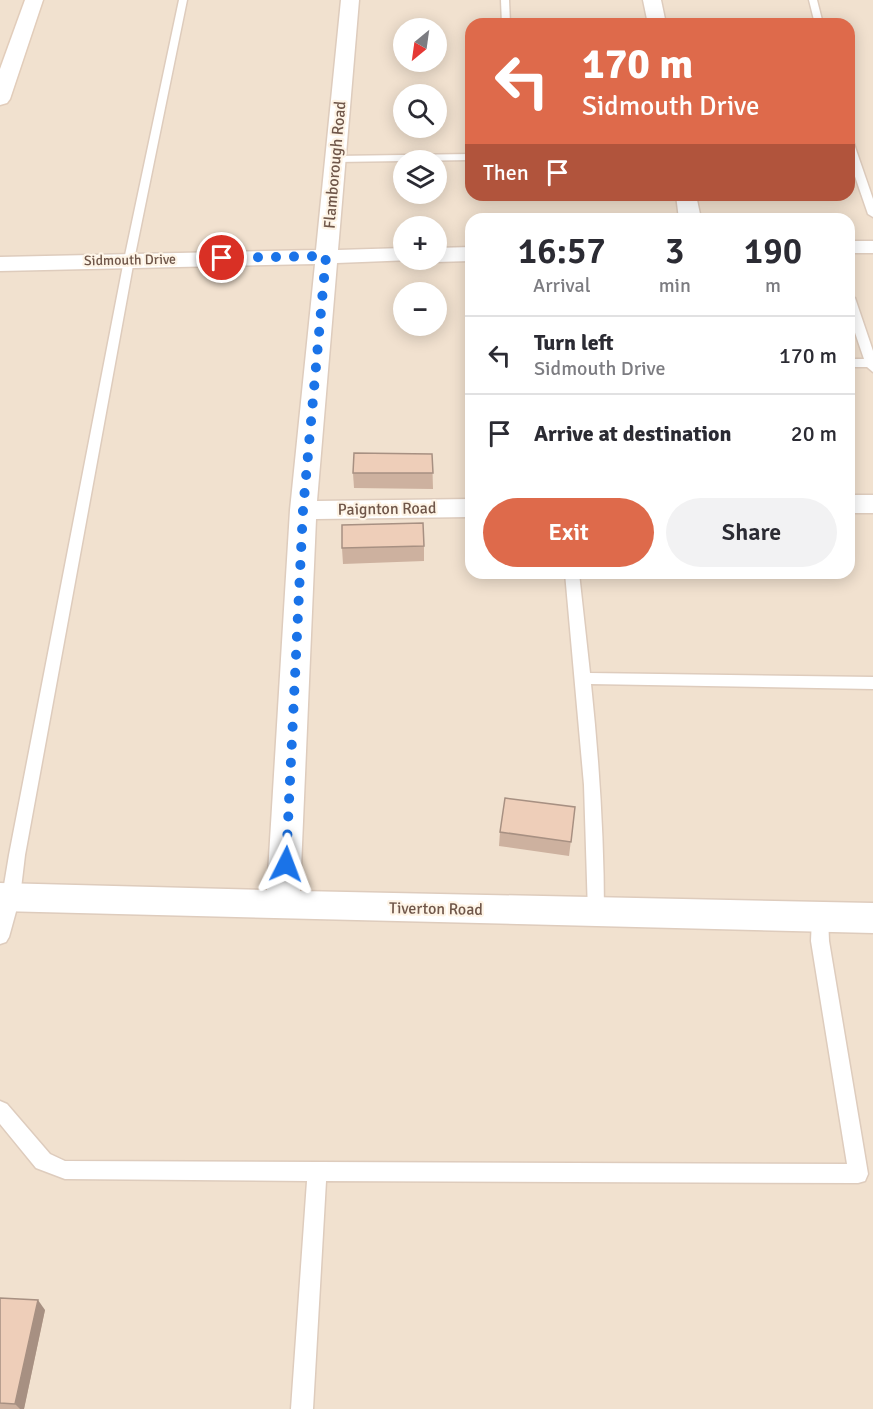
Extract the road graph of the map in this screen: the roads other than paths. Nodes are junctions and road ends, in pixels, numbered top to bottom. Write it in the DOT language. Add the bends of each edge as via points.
graph roads {
  1 [pos="34,0"];
  2 [pos="183,0"];
  3 [pos="350,0"];
  4 [pos="505,0"];
  5 [pos="652,0"];
  6 [pos="813,0"];
  7 [pos="506,18"];
  8 [pos="656,18"];
  9 [pos="818,18"];
  10 [pos="0,99"];
  11 [pos="465,157"];
  12 [pos="336,159"];
  13 [pos="855,169"];
  14 [pos="873,214"];
  15 [pos="855,247"];
  16 [pos="873,247"];
  17 [pos="465,254"];
  18 [pos="393,255"];
  19 [pos="447,255"];
  20 [pos="326,256"];
  21 [pos="129,260"];
  22 [pos="0,264"];
  23 [pos="855,315"];
  24 [pos="855,364"];
  25 [pos="872,365"];
  26 [pos="855,504"];
  27 [pos="873,504"];
  28 [pos="465,508"];
  29 [pos="303,510"];
  30 [pos="573,579"];
  31 [pos="583,678"];
  32 [pos="873,682"];
  33 [pos="6,897"];
  34 [pos="282,905"];
  35 [pos="596,913"];
  36 [pos="820,917"];
  37 [pos="873,918"];
  38 [pos="0,937"];
  39 [pos="0,1110"];
  40 [pos="317,1171"];
  41 [pos="303,1409"];
  1 -- 10 [label="street"];
  2 -- 21 [label="lane"];
  3 -- 12 [label="street, Flamborough Road"];
  4 -- 7 [label="lane"];
  5 -- 8 [label="street"];
  6 -- 9 [label="lane"];
  11 -- 12 [label="lane"];
  12 -- 20 [label="street, Flamborough Road"];
  13 -- 14 [label="lane"];
  15 -- 16 [label="street"];
  17 -- 19 [label="street"];
  18 -- 20 [label="street, Sidmouth Drive"];
  20 -- 21 [label="street, Sidmouth Drive"];
  20 -- 29 [label="street, Flamborough Road"];
  21 -- 22 [label="street, Sidmouth Drive"];
  21 -- 33 [label="lane"];
  23 -- 25 [label="lane"];
  24 -- 25 [label="lane"];
  26 -- 27 [label="street"];
  28 -- 29 [label="street, Paignton Road"];
  29 -- 34 [label="street, Flamborough Road"];
  30 -- 31 [label="lane"];
  31 -- 32 [label="lane"];
  31 -- 35 [label="lane" via="597,870"];
  33 -- 34 [label="street, Tiverton Road"];
  33 -- 38 [label="lane"];
  34 -- 35 [label="street, Tiverton Road"];
  35 -- 36 [label="street, Tiverton Road"];
  36 -- 37 [label="street, Tiverton Road"];
  36 -- 40 [label="lane" via="820,941 858,1174"];
  39 -- 40 [label="lane" via="43,1161 65,1170"];
  40 -- 41 [label="lane"];
}
